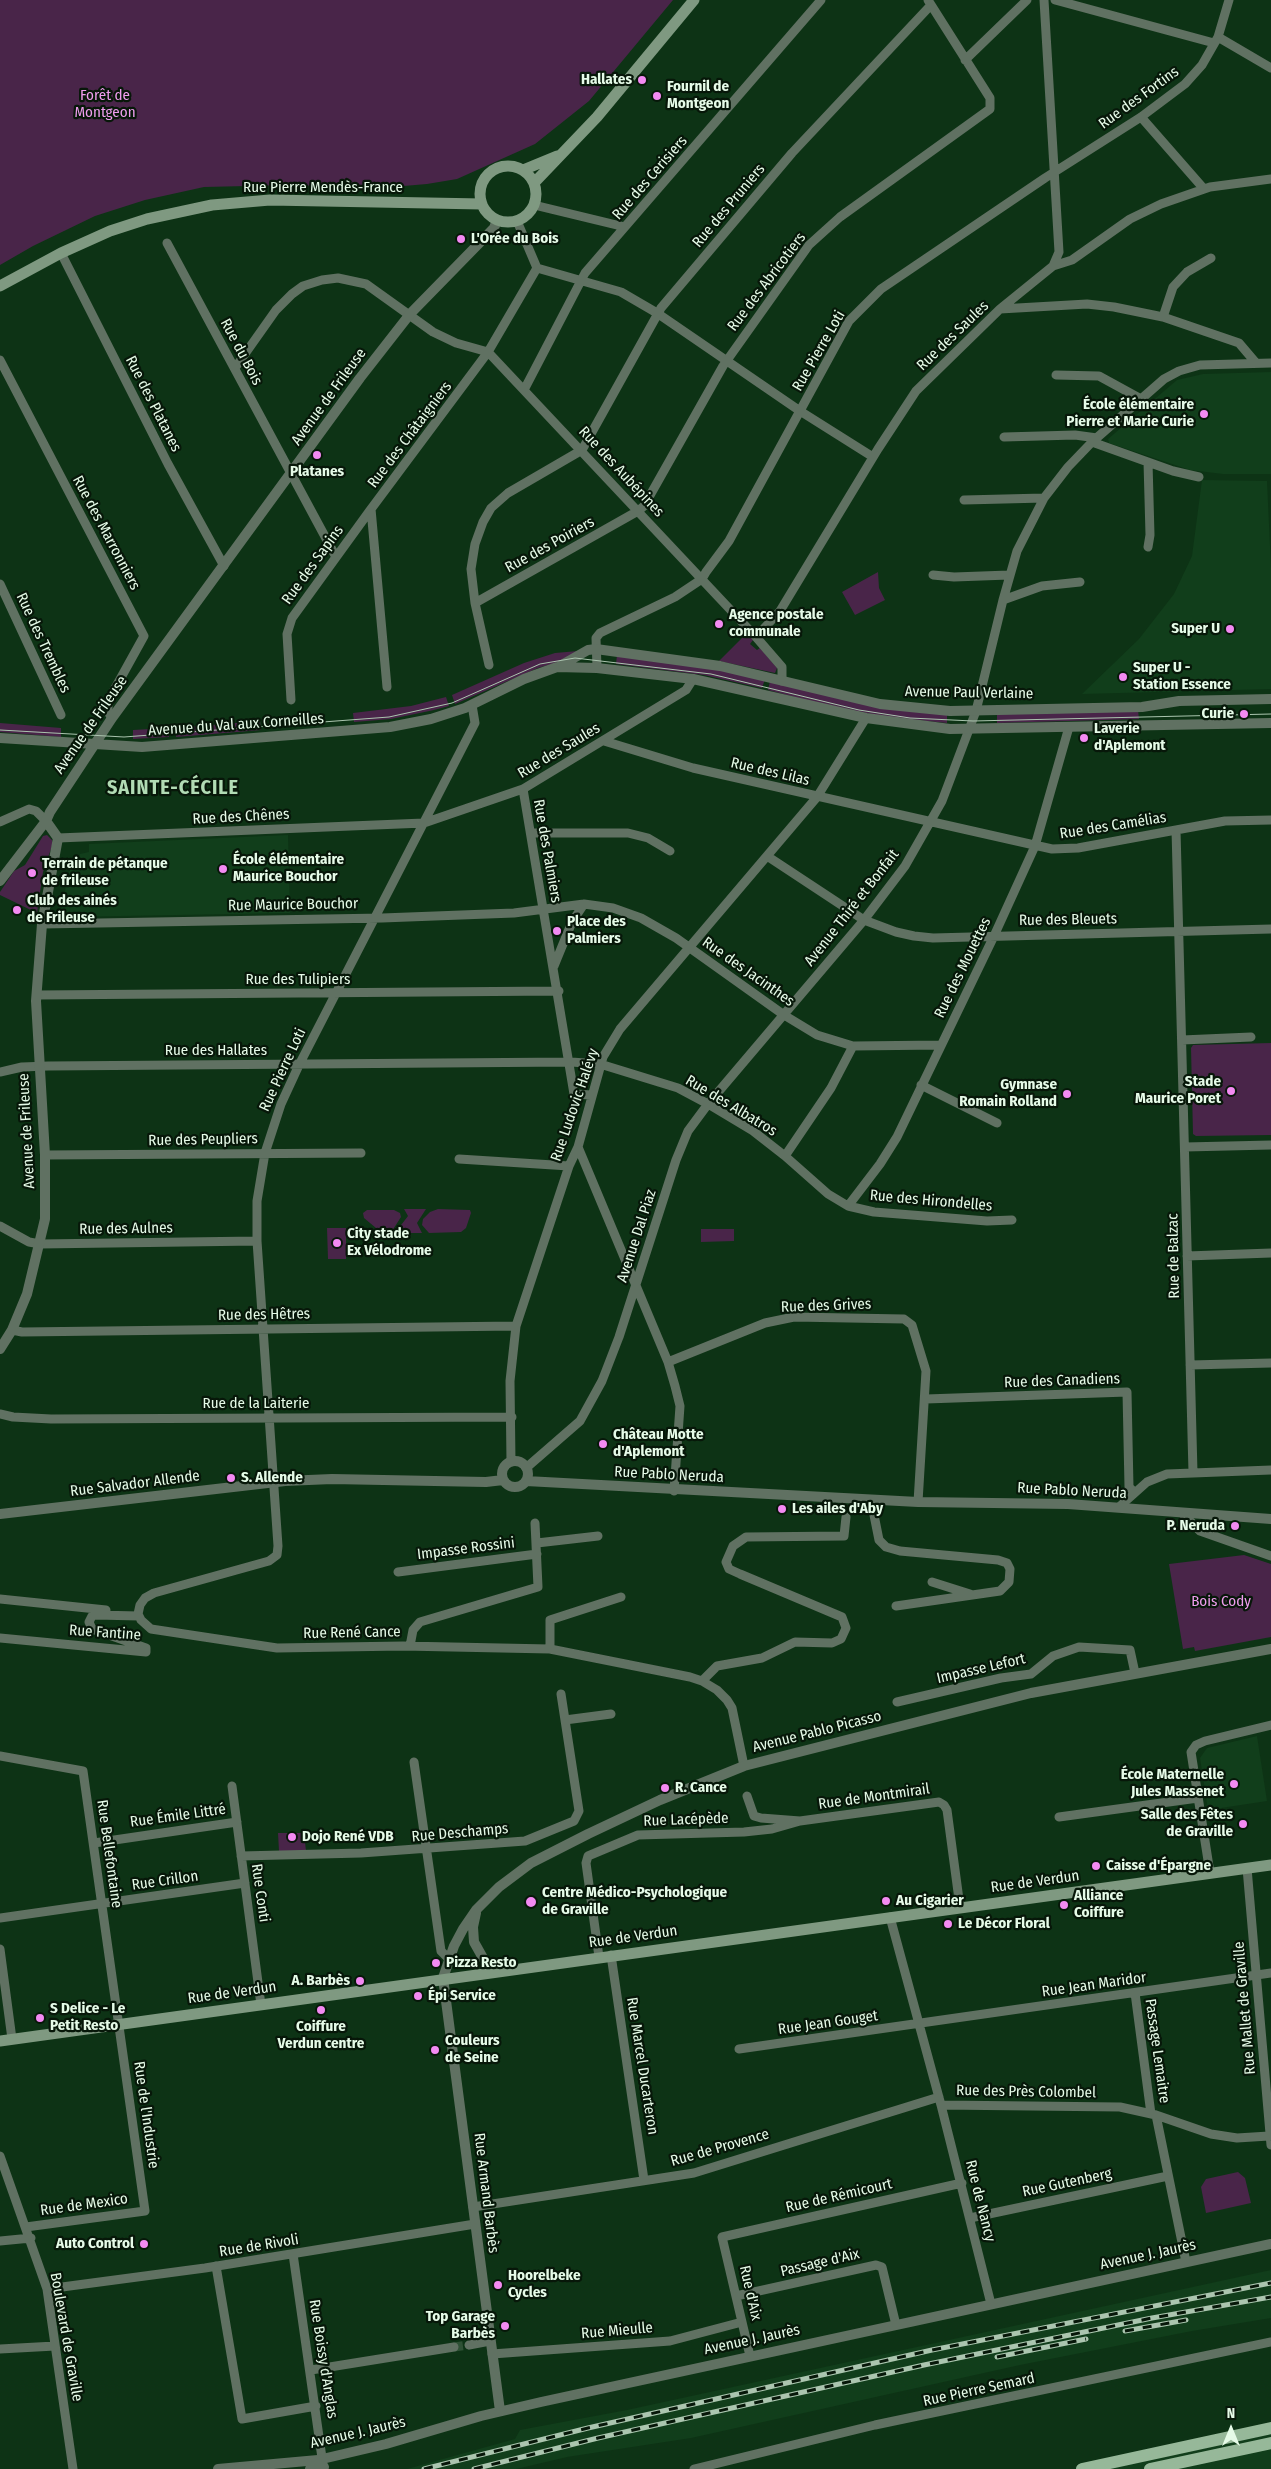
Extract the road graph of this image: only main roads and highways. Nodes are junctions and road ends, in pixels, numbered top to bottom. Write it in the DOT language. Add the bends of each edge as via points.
graph roads {
  1 [pos="694,0"];
  2 [pos="561,154"];
  3 [pos="523,170"];
  4 [pos="534,183"];
  5 [pos="482,204"];
  6 [pos="0,286"];
  7 [pos="1271,1865"];
  8 [pos="0,2041"];
  9 [pos="1271,2428"];
  10 [pos="1271,2443"];
  11 [pos="1082,2469"];
  12 [pos="1150,2469"];
  1 -- 2 [label="main road" via="597,117"];
  2 -- 3 [label="main road"];
  2 -- 4 [label="main road"];
  3 -- 4 [label="main road"];
  3 -- 5 [label="main road" via="506,166 490,172 481,185"];
  4 -- 5 [label="main road" via="534,206 517,221 498,220 488,214"];
  5 -- 6 [label="main road, Rue Pierre Mendès-France" via="270,200 212,205 110,231"];
  7 -- 8 [label="main road, Rue de Verdun"];
  9 -- 11 [label="main road"];
  10 -- 12 [label="main road"];
}
